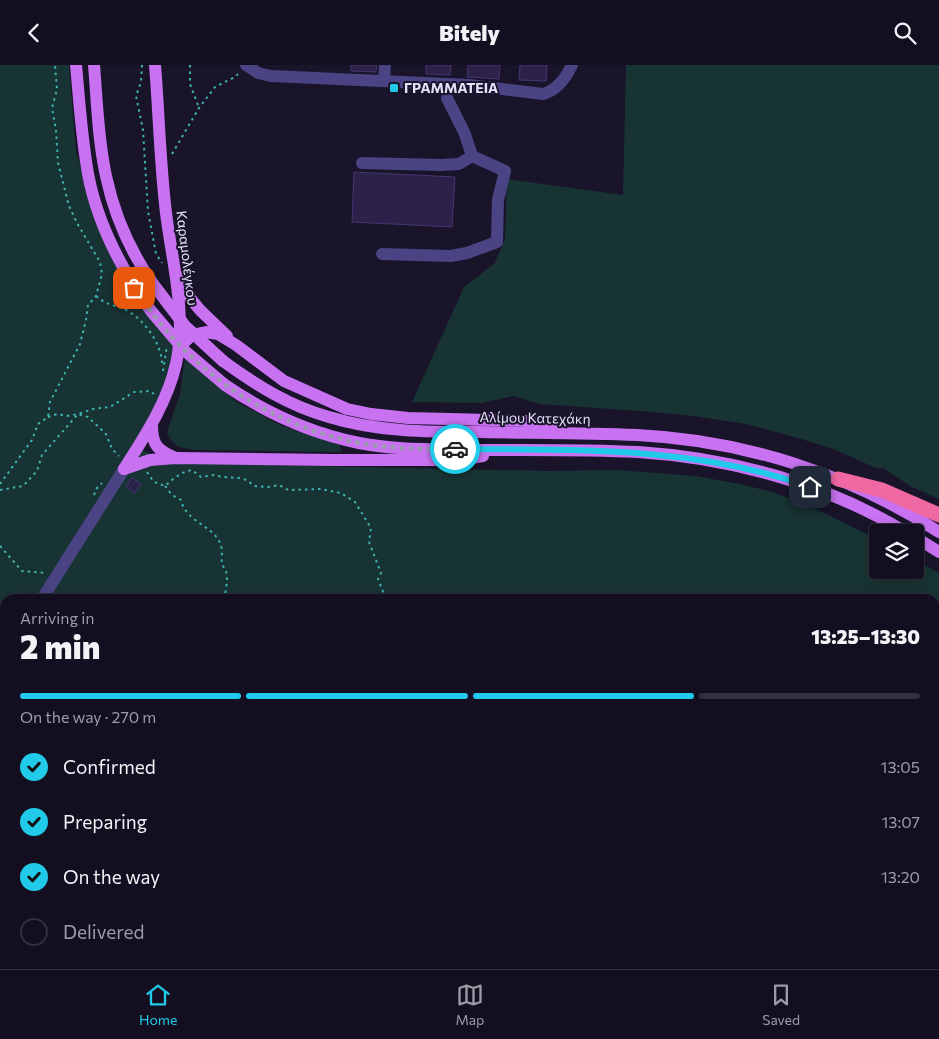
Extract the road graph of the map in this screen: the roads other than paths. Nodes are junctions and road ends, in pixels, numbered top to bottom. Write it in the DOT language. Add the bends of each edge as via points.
graph roads {
  1 [pos="76,65"];
  2 [pos="94,65"];
  3 [pos="155,65"];
  4 [pos="246,65"];
  5 [pos="385,65"];
  6 [pos="572,65"];
  7 [pos="384,81"];
  8 [pos="447,98"];
  9 [pos="472,156"];
  10 [pos="362,163"];
  11 [pos="382,254"];
  12 [pos="168,262"];
  13 [pos="236,345"];
  14 [pos="173,346"];
  15 [pos="152,425"];
  16 [pos="572,434"];
  17 [pos="520,450"];
  18 [pos="176,458"];
  19 [pos="123,463"];
  20 [pos="838,479"];
  21 [pos="939,515"];
  22 [pos="892,524"];
  23 [pos="939,532"];
  24 [pos="924,543"];
  25 [pos="939,552"];
  26 [pos="45,594"];
  1 -- 17 [label="main road, bridge" via="86,161 99,215 120,264 151,311 185,351 225,385 256,405 323,434 359,443 412,448"];
  2 -- 16 [label="main road, Αλίμου Κατεχάκη, bridge" via="106,176 128,241 152,284 185,326 223,361 280,398 320,415 361,426 431,432"];
  3 -- 12 [label="main road, Καραμολέγκου"];
  4 -- 7 [label="street" via="271,76"];
  5 -- 7 [label="street"];
  6 -- 7 [label="street" via="560,84 543,94 469,85"];
  8 -- 9 [label="street"];
  9 -- 10 [label="street" via="459,164"];
  9 -- 11 [label="street" via="505,171 498,200 497,242 451,256"];
  12 -- 13 [label="main road" via="200,310"];
  12 -- 14 [label="main road, Καραμολέγκου" via="179,314"];
  13 -- 14 [label="main road" via="218,334 206,332 192,335"];
  13 -- 16 [label="main road" via="284,381 347,409 408,418 526,421"];
  14 -- 15 [label="main road, Καραμολέγκου" via="170,382"];
  15 -- 18 [label="main road" via="156,445"];
  15 -- 19 [label="main road, Καραμολέγκου"];
  16 -- 20 [label="main road, Αλίμου Κατεχάκη" via="638,435 736,448 788,461"];
  17 -- 18 [label="main road" via="458,460"];
  17 -- 22 [label="main road" via="639,453 731,464 831,495"];
  18 -- 19 [label="main road"];
  19 -- 26 [label="street, Καραμολέγκου"];
  20 -- 21 [label="highway" via="882,490"];
  20 -- 23 [label="main road, Αλίμου Κατεχάκη" via="900,508"];
  24 -- 25 [label="main road"];
}
